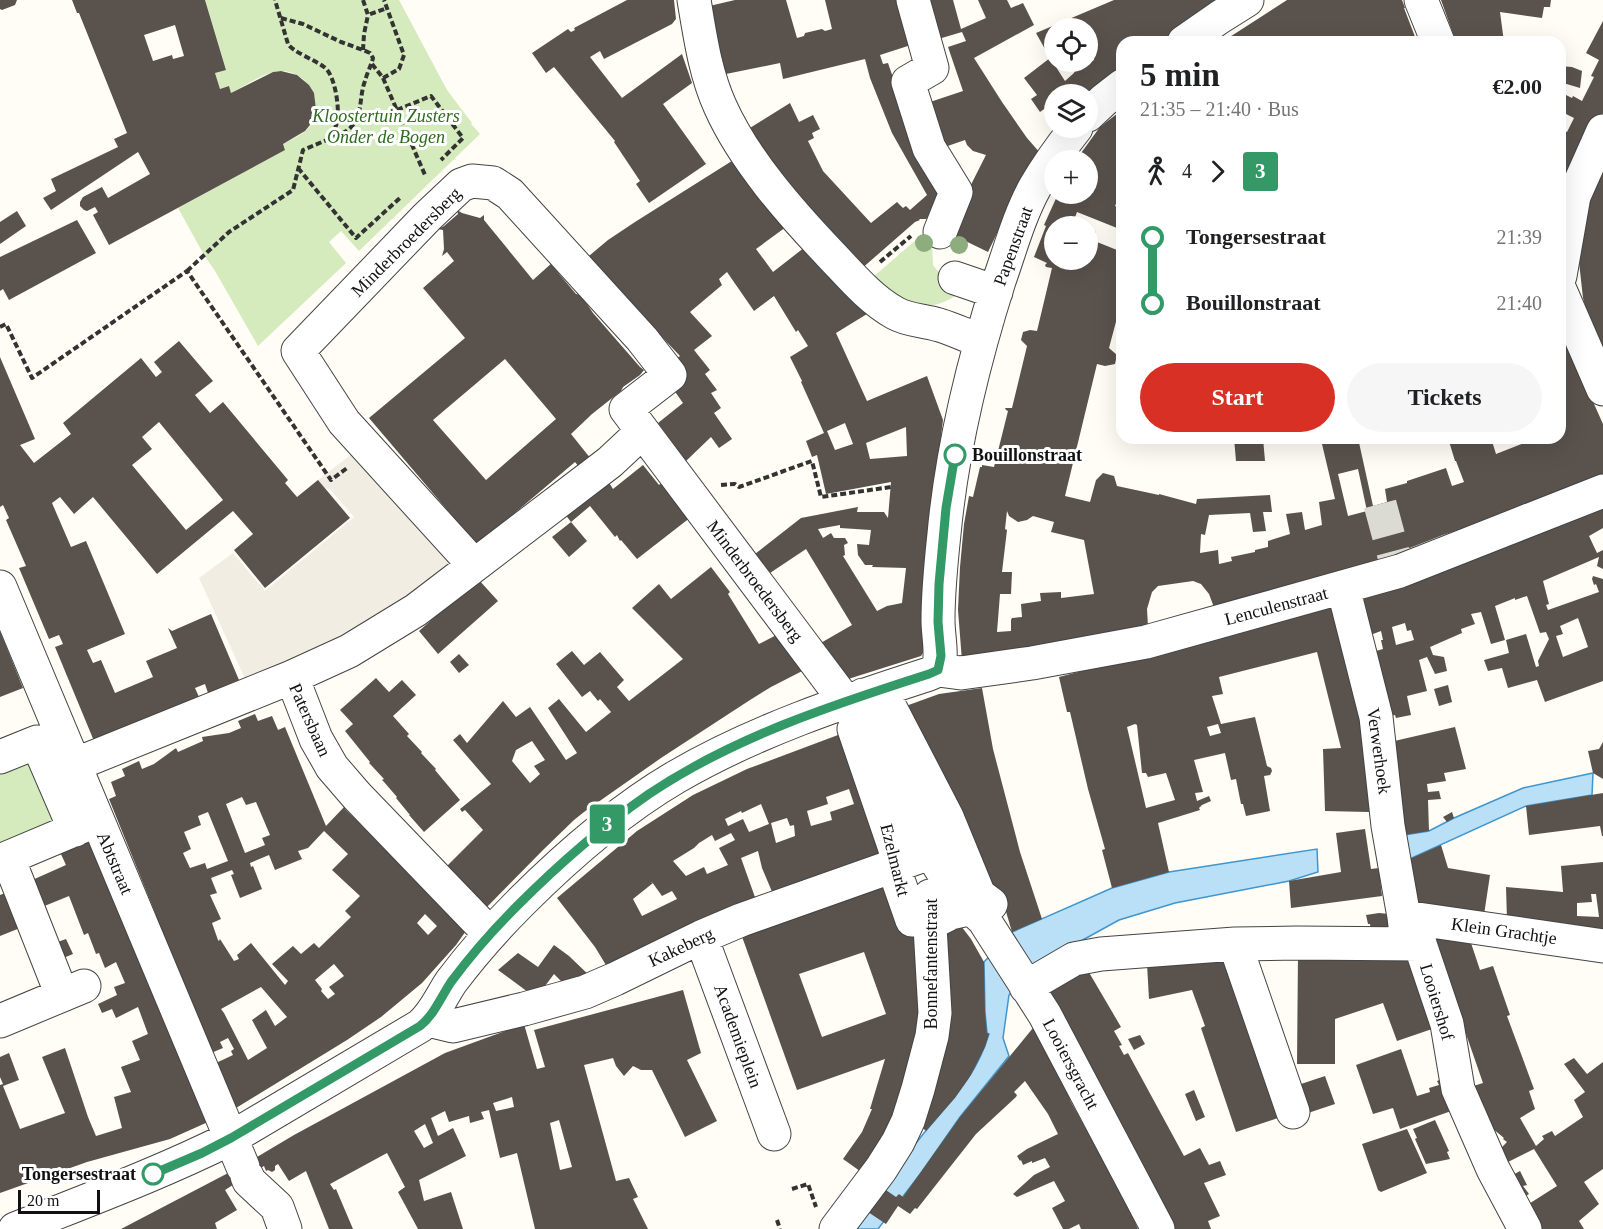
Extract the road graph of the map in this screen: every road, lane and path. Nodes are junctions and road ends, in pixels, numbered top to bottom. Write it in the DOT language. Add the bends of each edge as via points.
graph roads {
  1 [pos="275,0"];
  2 [pos="363,0"];
  3 [pos="384,0"];
  4 [pos="694,0"];
  5 [pos="913,0"];
  6 [pos="1247,0"];
  7 [pos="1421,0"];
  8 [pos="387,8"];
  9 [pos="368,15"];
  10 [pos="280,18"];
  11 [pos="1193,36"];
  12 [pos="1436,36"];
  13 [pos="363,50"];
  14 [pos="372,63"];
  15 [pos="383,78"];
  16 [pos="1116,91"];
  17 [pos="1098,106"];
  18 [pos="397,110"];
  19 [pos="1603,131"];
  20 [pos="1068,138"];
  21 [pos="329,139"];
  22 [pos="440,160"];
  23 [pos="298,168"];
  24 [pos="433,168"];
  25 [pos="425,175"];
  26 [pos="416,183"];
  27 [pos="408,191"];
  28 [pos="1567,196"];
  29 [pos="927,232"];
  30 [pos="187,271"];
  31 [pos="955,278"];
  32 [pos="857,283"];
  33 [pos="996,292"];
  34 [pos="1566,304"];
  35 [pos="0,327"];
  36 [pos="981,341"];
  37 [pos="1603,389"];
  38 [pos="642,432"];
  39 [pos="371,450"];
  40 [pos="715,486"];
  41 [pos="891,487"];
  42 [pos="1603,491"];
  43 [pos="474,565"];
  44 [pos="0,587"];
  45 [pos="1343,587"];
  46 [pos="938,670"];
  47 [pos="292,677"];
  48 [pos="861,705"];
  49 [pos="0,757"];
  50 [pos="74,765"];
  51 [pos="86,825"];
  52 [pos="931,853"];
  53 [pos="4,859"];
  54 [pos="897,864"];
  55 [pos="971,908"];
  56 [pos="930,919"];
  57 [pos="1406,931"];
  58 [pos="490,934"];
  59 [pos="701,937"];
  60 [pos="1235,944"];
  61 [pos="1603,946"];
  62 [pos="1024,984"];
  63 [pos="428,1020"];
  64 [pos="0,1021"];
  65 [pos="1293,1112"];
  66 [pos="774,1134"];
  67 [pos="240,1160"];
  68 [pos="792,1189"];
  69 [pos="815,1203"];
  70 [pos="777,1220"];
  71 [pos="15,1229"];
  72 [pos="285,1229"];
  73 [pos="780,1229"];
  74 [pos="836,1229"];
  75 [pos="1158,1229"];
  76 [pos="1525,1229"];
  1 -- 10 [label="path"];
  2 -- 9 [label="path"];
  3 -- 8 [label="path"];
  4 -- 32 [label="street" via="709,74 735,135 802,225"];
  5 -- 29 [label="street" via="932,68 908,82 929,148 956,192"];
  6 -- 11 [label="street"];
  7 -- 12 [label="street"];
  8 -- 9 [label="path"];
  8 -- 15 [label="path" via="404,55 399,69"];
  9 -- 13 [label="path"];
  10 -- 13 [label="path"];
  10 -- 21 [label="path" via="291,49 328,69 334,83 337,123"];
  13 -- 14 [label="path" via="370,53"];
  14 -- 15 [label="path"];
  14 -- 21 [label="path" via="353,126"];
  15 -- 18 [label="path"];
  16 -- 17 [label="street"];
  18 -- 22 [label="path" via="431,96 463,138"];
  18 -- 25 [label="path"];
  19 -- 28 [label="street"];
  20 -- 33 [label="street, Papenstraat" via="1034,189"];
  21 -- 23 [label="path" via="303,150"];
  23 -- 27 [label="path" via="356,238"];
  23 -- 30 [label="path" via="293,190 229,232"];
  24 -- 25 [label="path"];
  25 -- 26 [label="path"];
  29 -- 32 [label="path"];
  30 -- 35 [label="path" via="32,378 6,324"];
  30 -- 39 [label="path" via="331,480"];
  31 -- 33 [label="street"];
  32 -- 36 [label="street" via="897,315 938,324"];
  33 -- 36 [label="street, Papenstraat"];
  34 -- 37 [label="street"];
  36 -- 46 [label="street" via="960,426 946,508 939,584"];
  38 -- 39 [label="street, Minderbroedersberg" via="626,409 670,375 510,194 493,183 472,181 461,185 427,218 298,351 344,422"];
  38 -- 43 [label="street" via="610,462"];
  38 -- 48 [label="street, Minderbroedersberg"];
  39 -- 43 [label="street"];
  40 -- 41 [label="path" via="739,487 812,461 821,497"];
  42 -- 45 [label="street, Lenculenstraat" via="1396,563"];
  43 -- 47 [label="street" via="380,633"];
  44 -- 50 [label="street, Abtstraat"];
  45 -- 46 [label="street, Lenculenstraat" via="1146,642 961,673"];
  45 -- 57 [label="street, Verwerhoek" via="1376,717 1388,826"];
  46 -- 48 [label="street"];
  47 -- 50 [label="street, Patersbaan"];
  47 -- 58 [label="street, Patersbaan" via="316,739 332,767"];
  48 -- 52 [label="street, Ezelmarkt"];
  48 -- 54 [label="street, Ezelmarkt" via="854,729"];
  48 -- 55 [label="street" via="892,711 947,817 979,895 991,904"];
  48 -- 58 [label="street" via="789,723 704,761 651,793 574,852"];
  49 -- 51 [label="street" via="37,742"];
  50 -- 51 [label="street, Abtstraat"];
  51 -- 53 [label="street"];
  51 -- 67 [label="street, Abtstraat"];
  52 -- 54 [label="street, Kakeberg"];
  52 -- 55 [label="street, Ezelmarkt" via="958,896"];
  52 -- 56 [label="street, Bonnefantenstraat"];
  53 -- 64 [label="street" via="73,990"];
  54 -- 56 [label="street, Ezelmarkt" via="897,877 912,920"];
  54 -- 59 [label="street, Kakeberg"];
  55 -- 56 [label="street"];
  55 -- 62 [label="street, Looiersgracht" via="984,920"];
  56 -- 74 [label="street, Bonnefantenstraat" via="934,1013 918,1089 898,1142"];
  57 -- 60 [label="street, Looiershof"];
  57 -- 61 [label="street, Klein Grachtje"];
  57 -- 76 [label="street, Looiershof" via="1420,944 1447,1024 1458,1089 1492,1169"];
  58 -- 63 [label="street" via="451,982"];
  59 -- 63 [label="street, Kakeberg" via="585,992 453,1026"];
  59 -- 66 [label="street, Academieplein"];
  60 -- 62 [label="street, Looiershof" via="1091,955"];
  60 -- 65 [label="street"];
  62 -- 75 [label="street, Looiersgracht" via="1045,1015"];
  63 -- 67 [label="street"];
  67 -- 71 [label="street" via="202,1153"];
  67 -- 72 [label="street" via="249,1180 277,1207"];
  68 -- 69 [label="path" via="808,1184"];
  70 -- 73 [label="path"];
}
